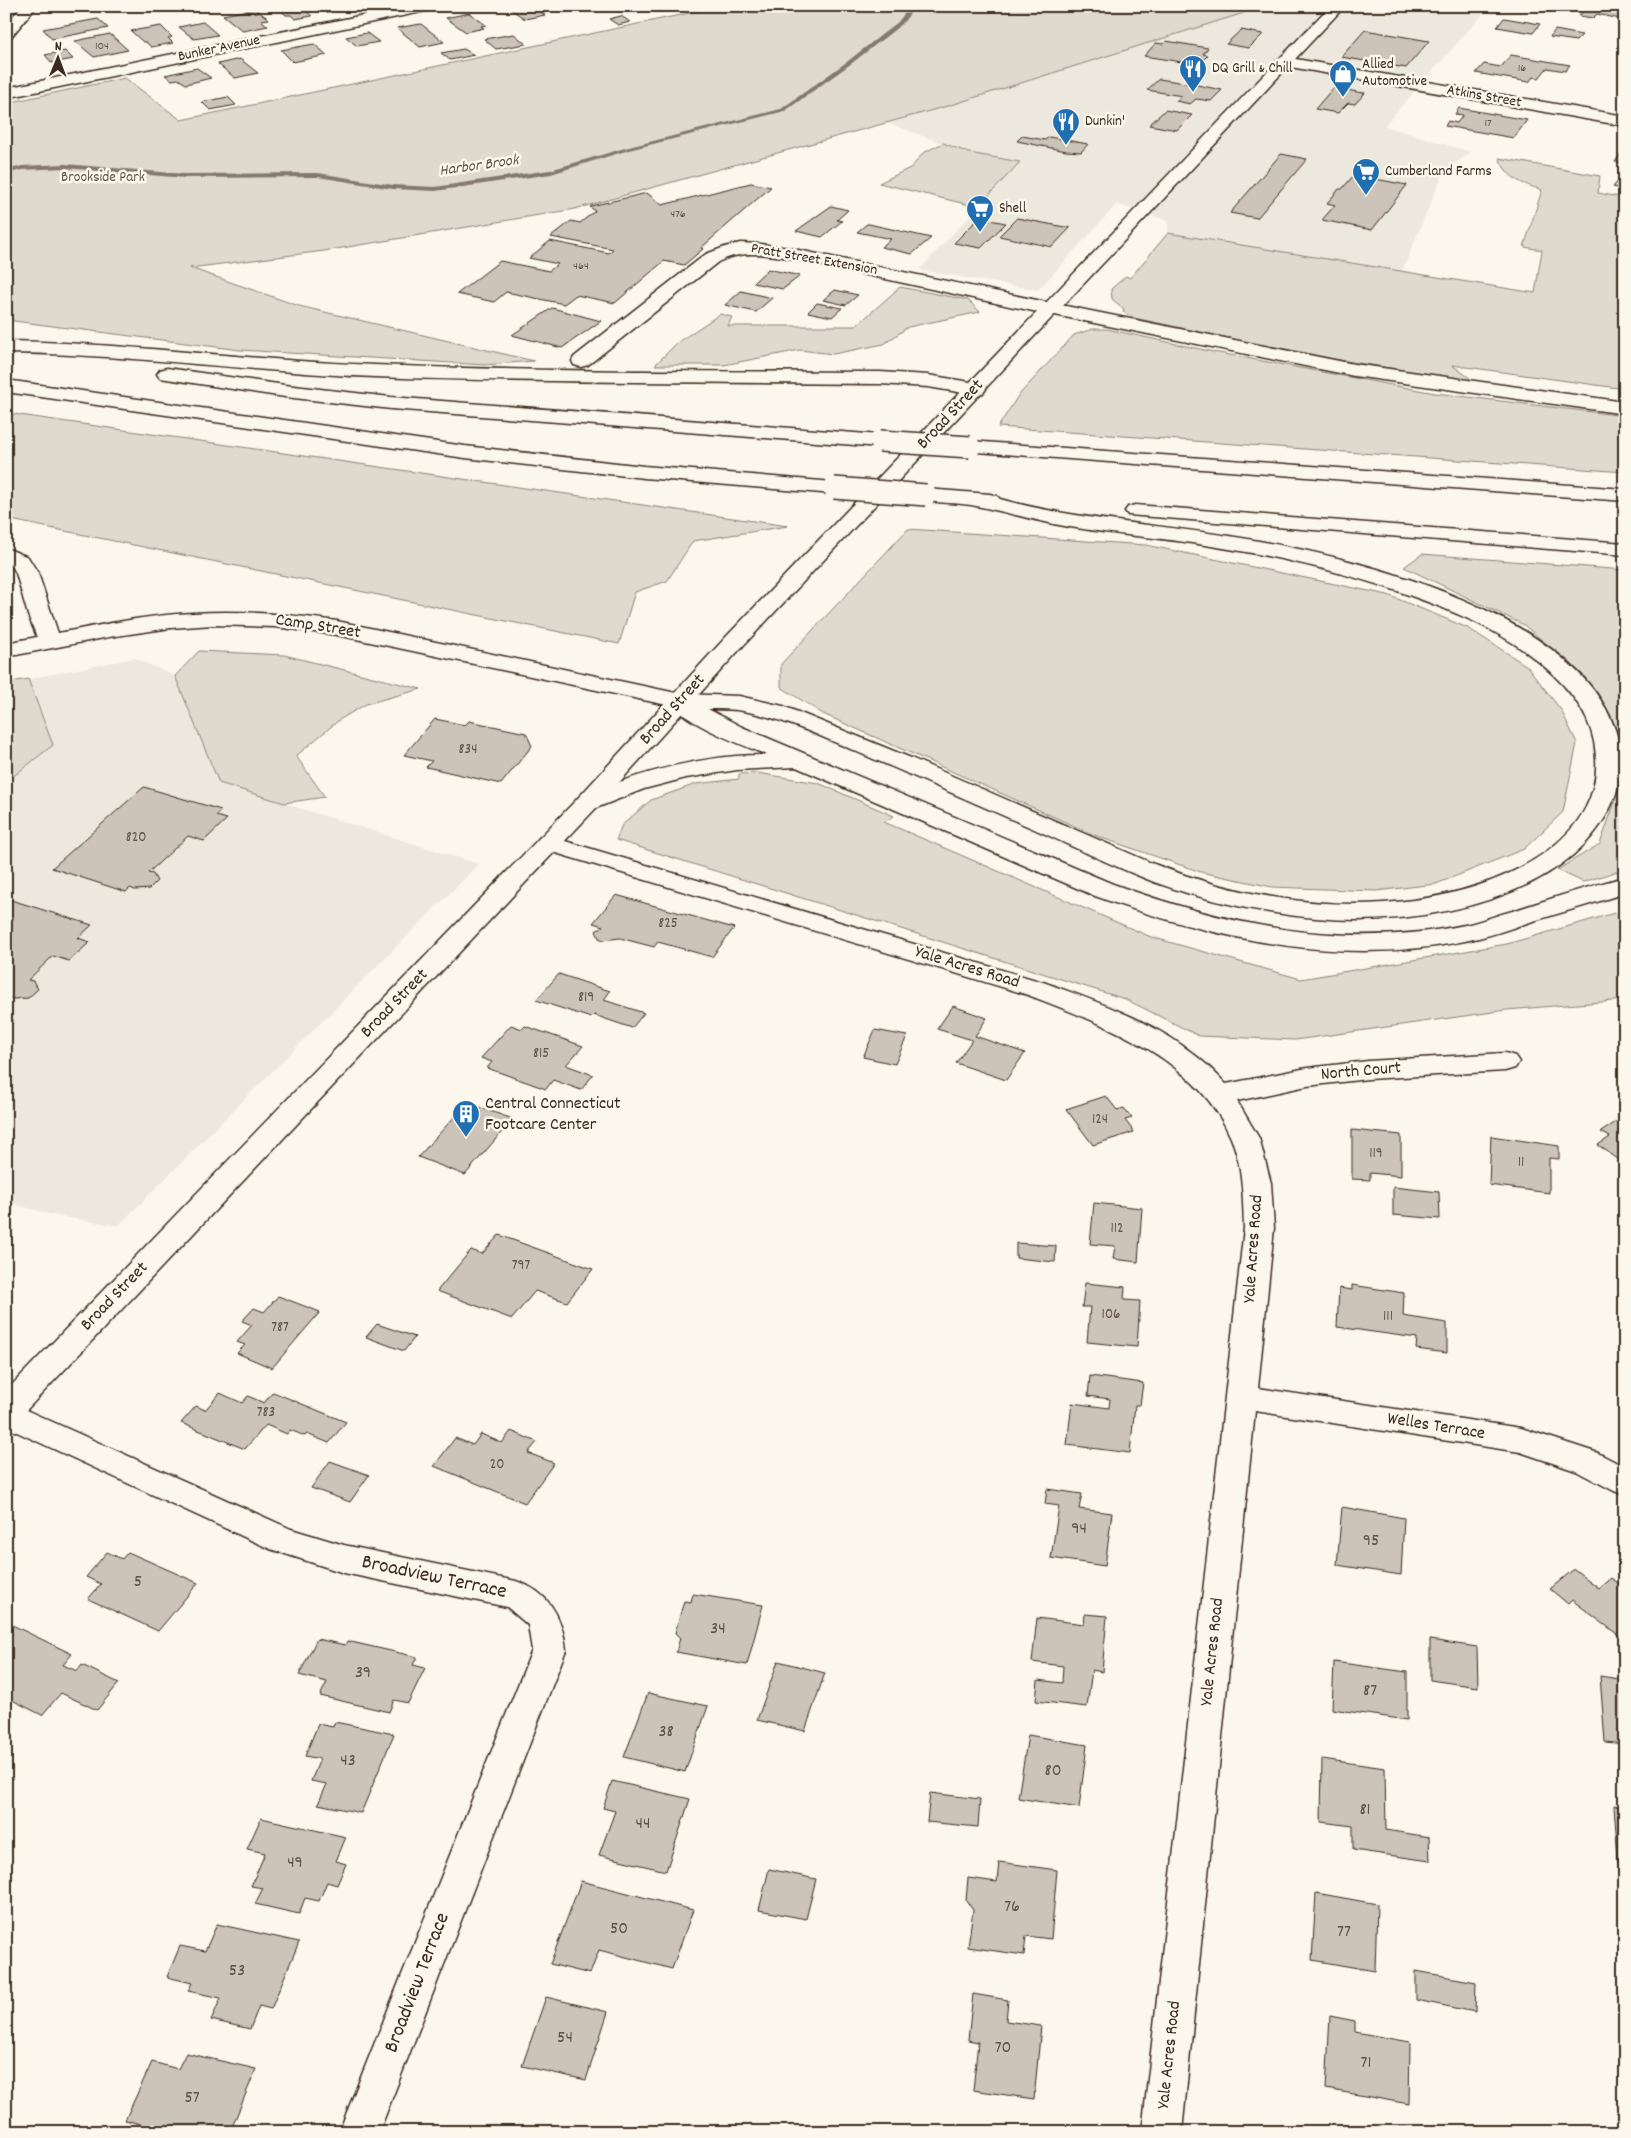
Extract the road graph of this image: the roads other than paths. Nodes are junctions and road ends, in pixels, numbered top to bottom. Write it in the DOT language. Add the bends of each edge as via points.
graph roads {
  1 [pos="30,6"];
  2 [pos="431,6"];
  3 [pos="1338,6"];
  4 [pos="7,31"];
  5 [pos="1284,62"];
  6 [pos="6,93"];
  7 [pos="1625,121"];
  8 [pos="1051,308"];
  9 [pos="6,347"];
  10 [pos="6,351"];
  11 [pos="581,361"];
  12 [pos="6,386"];
  13 [pos="976,389"];
  14 [pos="1625,408"];
  15 [pos="1625,495"];
  16 [pos="972,498"];
  17 [pos="1625,549"];
  18 [pos="6,554"];
  19 [pos="50,642"];
  20 [pos="6,650"];
  21 [pos="681,701"];
  22 [pos="805,762"];
  23 [pos="587,803"];
  24 [pos="548,843"];
  25 [pos="1625,885"];
  26 [pos="1505,1062"];
  27 [pos="1220,1095"];
  28 [pos="1240,1397"];
  29 [pos="6,1412"];
  30 [pos="1625,1482"];
  31 [pos="359,2132"];
  32 [pos="1162,2132"];
  1 -- 4 [label="main road"];
  2 -- 6 [label="main road, Bunker Avenue"];
  3 -- 5 [label="main road, Broad Street"];
  5 -- 7 [label="main road, Atkins Street"];
  5 -- 8 [label="main road, Broad Street"];
  8 -- 11 [label="main road, Pratt Street Extension" via="789,253 738,248 712,258"];
  8 -- 13 [label="main road, Broad Street"];
  8 -- 14 [label="main road, Pratt Street Extension" via="1370,373"];
  9 -- 13 [label="main road" via="73,348 216,362 373,371 888,378"];
  10 -- 15 [label="main road, bridge" via="363,400"];
  12 -- 16 [label="main road, bridge" via="465,452 635,471"];
  13 -- 21 [label="main road, Broad Street"];
  16 -- 17 [label="main road"];
  16 -- 21 [label="main road" via="1056,518 1211,539 1293,554 1406,587 1499,626 1537,649 1565,673 1596,715 1605,736 1610,764 1607,787 1599,808 1582,834 1560,853 1530,872 1487,891 1434,904 1389,910 1299,909 1246,900 1170,879 775,710 739,703"];
  18 -- 19 [label="main road" via="20,562 26,573"];
  19 -- 20 [label="main road, Camp Street"];
  19 -- 21 [label="main road, Camp Street" via="171,621 219,618 282,620 337,628"];
  21 -- 22 [label="main road" via="725,728"];
  21 -- 23 [label="main road, Broad Street"];
  22 -- 23 [label="main road" via="751,762 703,767 642,782"];
  22 -- 25 [label="main road" via="1136,902 1214,926 1279,938 1367,943 1434,939 1477,930"];
  23 -- 24 [label="main road, Broad Street"];
  24 -- 27 [label="main road, Yale Acres Road" via="1037,989 1100,1013 1151,1038 1191,1066"];
  24 -- 29 [label="main road, Broad Street"];
  26 -- 27 [label="main road, North Court" via="1307,1077"];
  27 -- 28 [label="main road, Yale Acres Road" via="1245,1138 1257,1183 1259,1228"];
  28 -- 30 [label="main road, Welles Terrace" via="1520,1440 1587,1462"];
  28 -- 32 [label="main road, Yale Acres Road"];
  29 -- 31 [label="main road, Broadview Terrace" via="282,1540 344,1559 516,1595 537,1610 548,1628 549,1650"];
}
